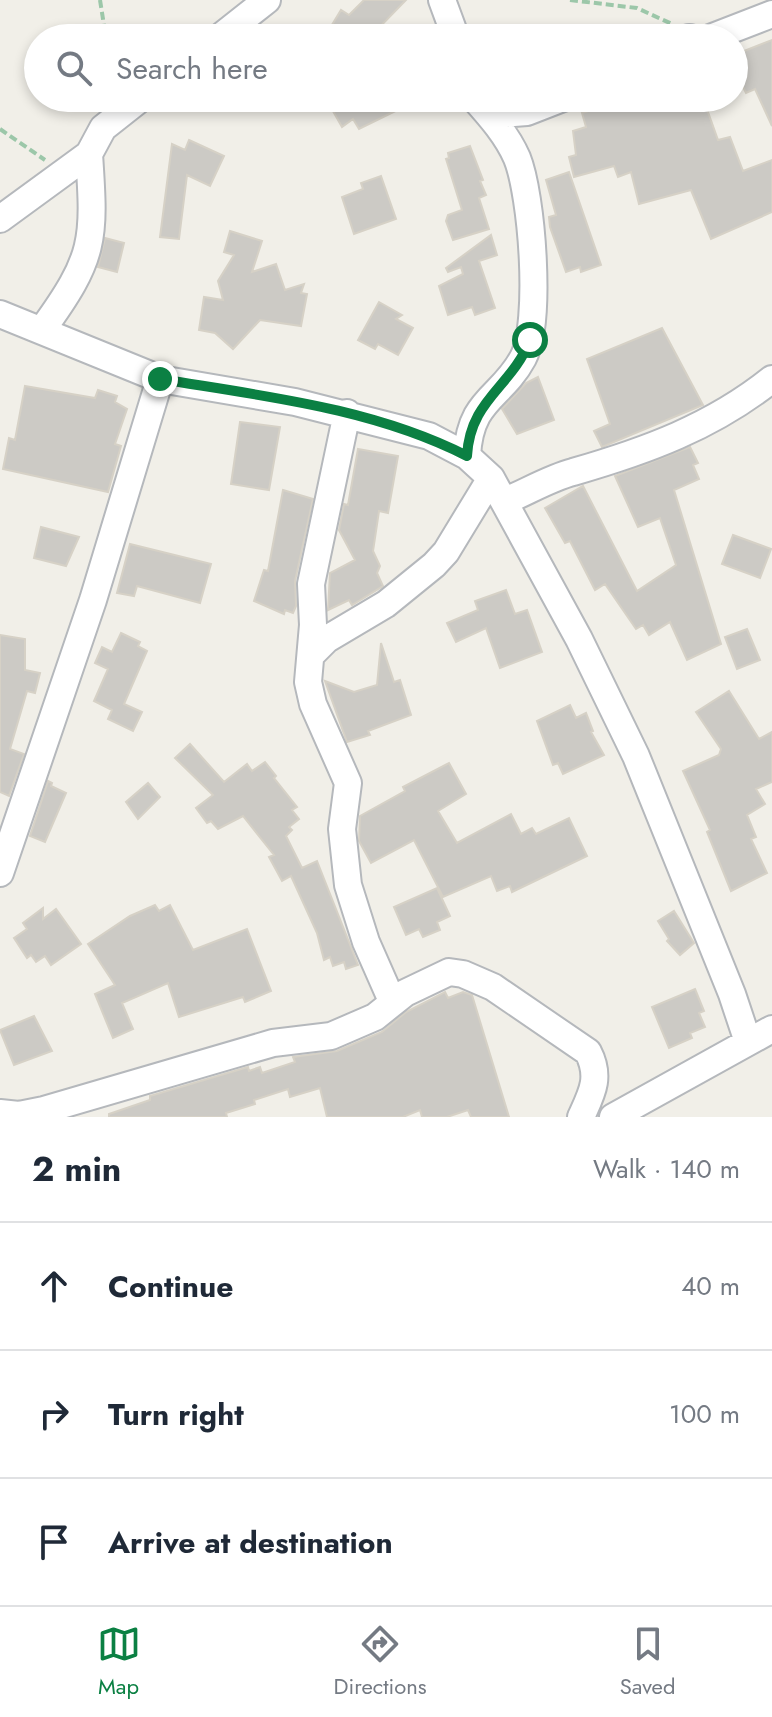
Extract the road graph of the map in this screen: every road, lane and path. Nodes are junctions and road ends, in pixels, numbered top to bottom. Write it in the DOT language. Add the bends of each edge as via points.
graph roads {
  1 [pos="100,0"];
  2 [pos="267,0"];
  3 [pos="442,0"];
  4 [pos="570,0"];
  5 [pos="772,14"];
  6 [pos="104,24"];
  7 [pos="237,24"];
  8 [pos="451,24"];
  9 [pos="667,24"];
  10 [pos="746,24"];
  11 [pos="123,112"];
  12 [pos="486,112"];
  13 [pos="544,112"];
  14 [pos="0,129"];
  15 [pos="89,154"];
  16 [pos="517,158"];
  17 [pos="60,177"];
  18 [pos="0,219"];
  19 [pos="0,314"];
  20 [pos="42,330"];
  21 [pos="160,379"];
  22 [pos="772,379"];
  23 [pos="347,413"];
  24 [pos="467,456"];
  25 [pos="491,478"];
  26 [pos="505,501"];
  27 [pos="311,655"];
  28 [pos="0,873"];
  29 [pos="392,1001"];
  30 [pos="772,1029"];
  31 [pos="748,1042"];
  32 [pos="0,1113"];
  33 [pos="581,1117"];
  34 [pos="613,1117"];
  1 -- 6 [label="path"];
  2 -- 7 [label="street"];
  3 -- 8 [label="street"];
  4 -- 9 [label="path" via="637,8"];
  5 -- 10 [label="street"];
  11 -- 15 [label="street" via="103,128"];
  12 -- 16 [label="street"];
  13 -- 16 [label="street" via="529,126"];
  14 -- 17 [label="path" via="41,155"];
  15 -- 17 [label="street"];
  15 -- 20 [label="street" via="91,243 65,298"];
  16 -- 24 [label="street" via="529,218 530,340 511,374 480,407"];
  17 -- 18 [label="street"];
  19 -- 20 [label="street"];
  20 -- 21 [label="street"];
  21 -- 23 [label="street"];
  21 -- 28 [label="street" via="93,600"];
  22 -- 26 [label="street" via="690,432 627,458 571,472"];
  23 -- 24 [label="street" via="429,436"];
  23 -- 27 [label="street" via="314,562"];
  24 -- 25 [label="street"];
  25 -- 26 [label="street"];
  25 -- 27 [label="street" via="434,565"];
  26 -- 31 [label="street" via="636,756"];
  27 -- 29 [label="street" via="309,691 348,783 342,829 353,905"];
  29 -- 32 [label="street" via="375,1017 331,1036 273,1043 44,1110"];
  29 -- 33 [label="street" via="449,972 493,987 588,1052 596,1080"];
  30 -- 31 [label="street"];
  31 -- 34 [label="street"];
}
